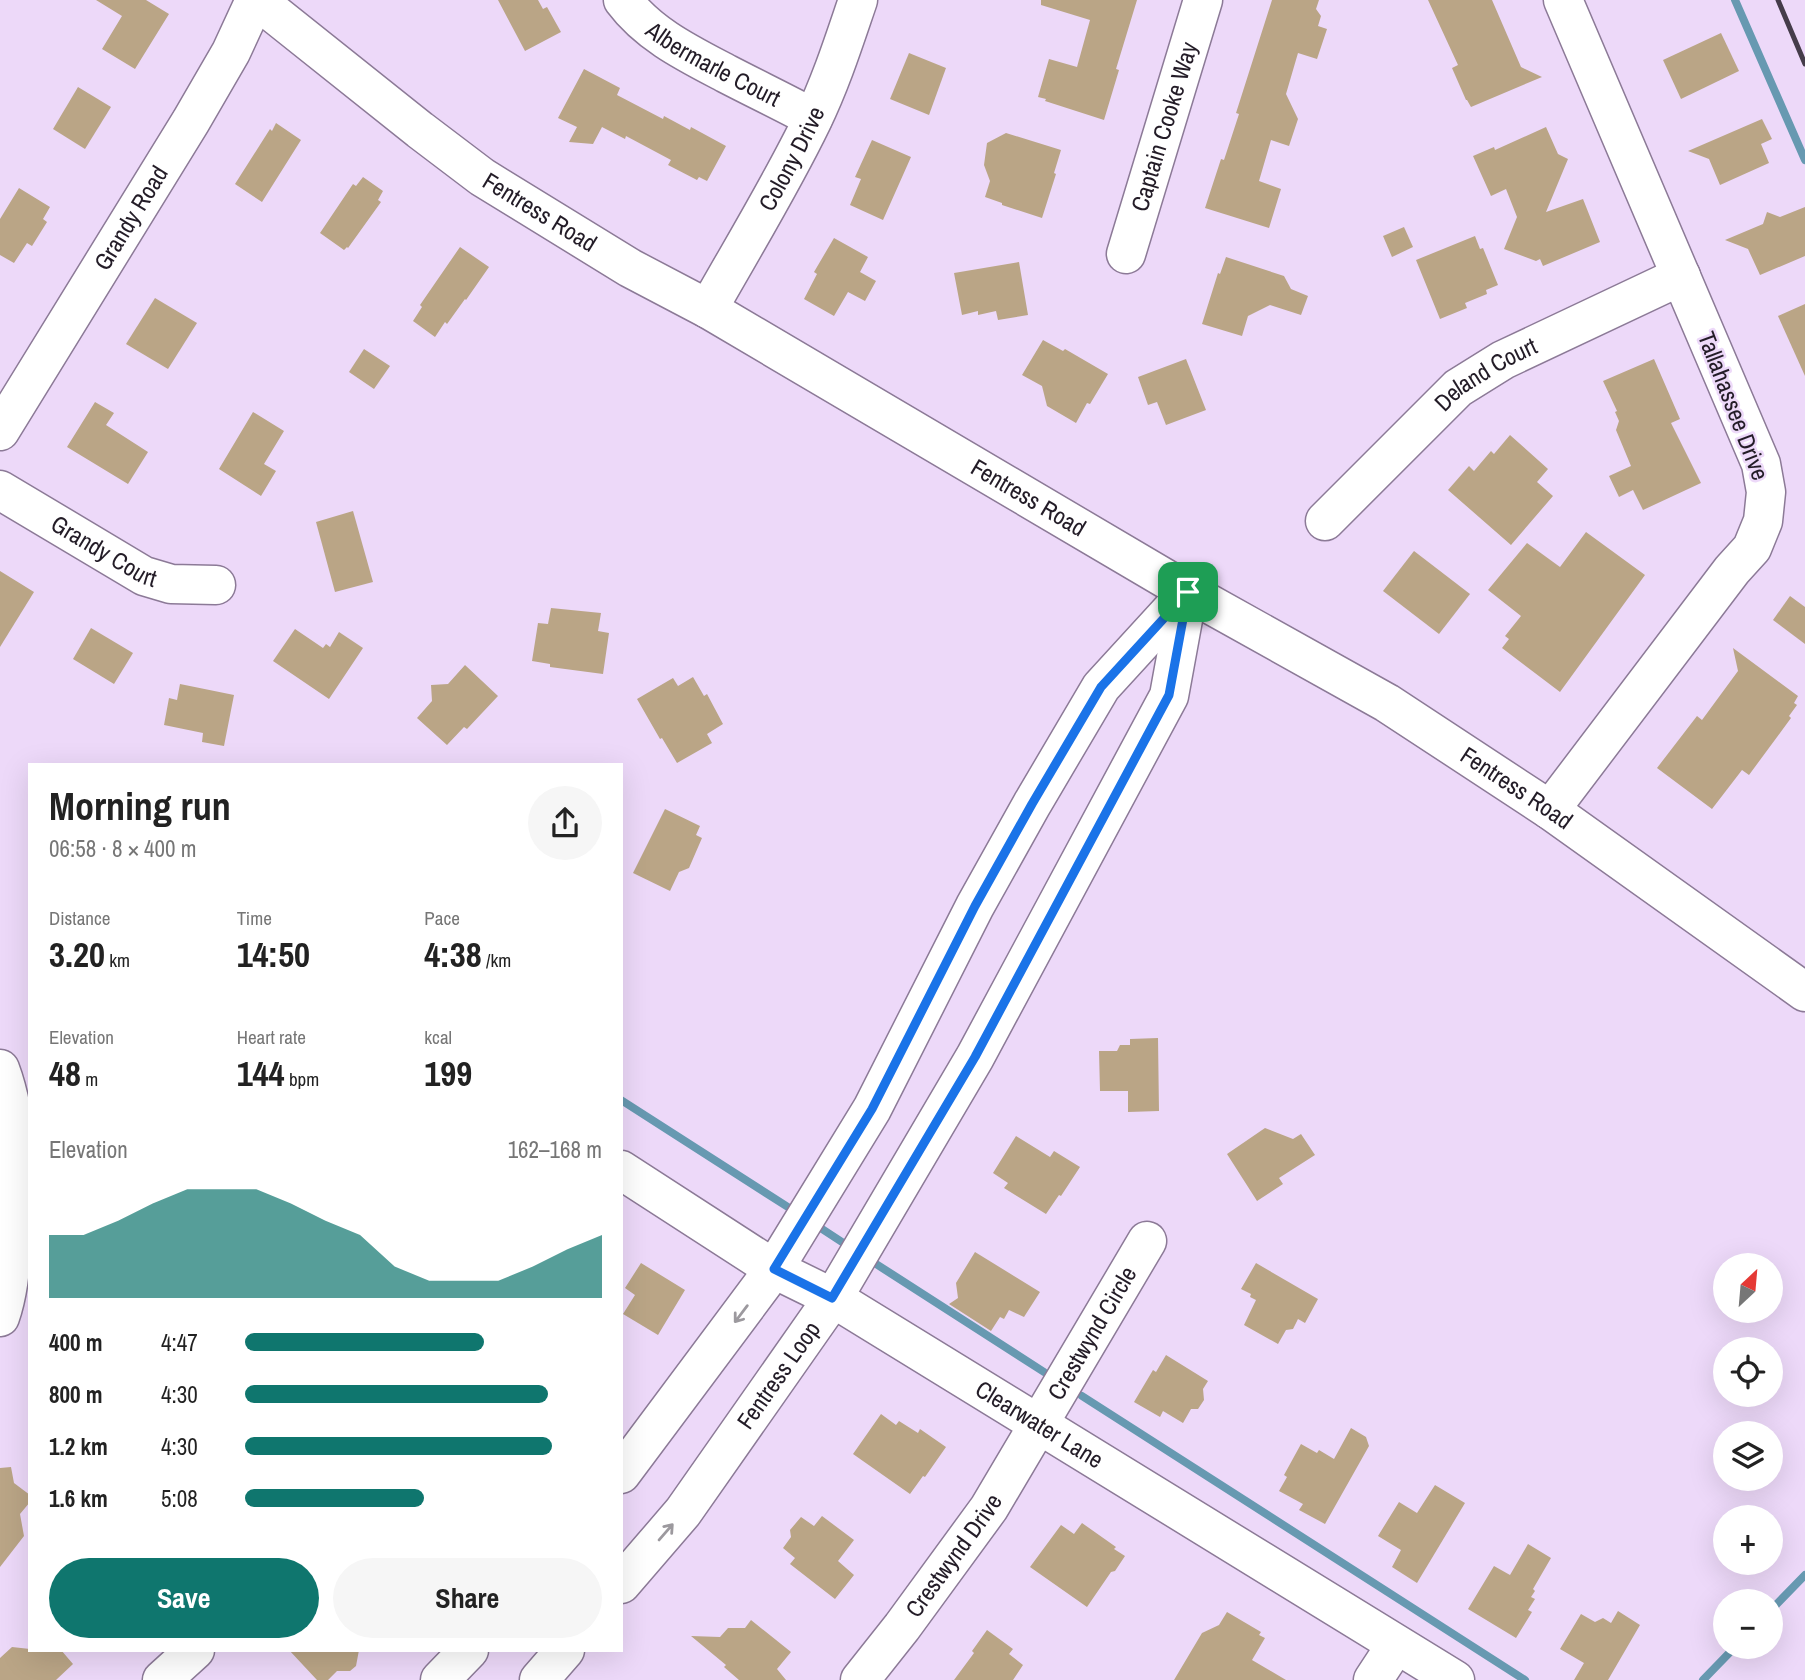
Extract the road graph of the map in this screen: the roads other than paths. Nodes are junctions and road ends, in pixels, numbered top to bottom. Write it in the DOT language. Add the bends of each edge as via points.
graph roads {
  1 [pos="256,0"];
  2 [pos="623,0"];
  3 [pos="858,0"];
  4 [pos="1203,0"];
  5 [pos="1563,0"];
  6 [pos="813,118"];
  7 [pos="1126,254"];
  8 [pos="1681,276"];
  9 [pos="708,309"];
  10 [pos="0,431"];
  11 [pos="0,490"];
  12 [pos="1325,521"];
  13 [pos="216,585"];
  14 [pos="1188,592"];
  15 [pos="1550,810"];
  16 [pos="1805,992"];
  17 [pos="12,1079"];
  18 [pos="623,1171"];
  19 [pos="1147,1241"];
  20 [pos="774,1269"];
  21 [pos="832,1298"];
  22 [pos="0,1317"];
  23 [pos="1040,1424"];
  24 [pos="623,1472"];
  25 [pos="623,1582"];
  26 [pos="1396,1644"];
  27 [pos="193,1652"];
  28 [pos="467,1652"];
  29 [pos="563,1652"];
  30 [pos="162,1680"];
  31 [pos="440,1680"];
  32 [pos="539,1680"];
  33 [pos="860,1680"];
  34 [pos="1373,1680"];
  35 [pos="1455,1680"];
  1 -- 9 [label="street, Fentress Road" via="482,177 630,268"];
  1 -- 10 [label="street, Grandy Road" via="191,121"];
  2 -- 6 [label="street, Albermarle Court" via="653,31 696,58"];
  3 -- 6 [label="street, Colony Drive"];
  4 -- 7 [label="street, Captain Cooke Way"];
  5 -- 8 [label="street, Tallahassee Drive"];
  6 -- 9 [label="street, Colony Drive"];
  8 -- 12 [label="street, Deland Court" via="1503,360 1458,388"];
  8 -- 15 [label="street, Tallahassee Drive" via="1762,464 1766,492 1763,522 1752,548"];
  9 -- 14 [label="street, Fentress Road"];
  11 -- 13 [label="street, Grandy Court" via="144,576 172,584"];
  14 -- 15 [label="street, Fentress Road" via="1387,703"];
  14 -- 20 [label="street" via="1101,687 975,906 872,1109"];
  14 -- 21 [label="street, Fentress Loop" via="1169,695 975,1057"];
  15 -- 16 [label="street, Fentress Road"];
  17 -- 22 [label="street" via="17,1200 7,1298"];
  18 -- 20 [label="street, Clearwater Lane"];
  19 -- 23 [label="street, Crestwynd Circle"];
  20 -- 21 [label="street, Clearwater Lane"];
  20 -- 24 [label="street, one-way"];
  21 -- 23 [label="street, Clearwater Lane"];
  25 -- 21 [label="street, Fentress Loop, one-way" via="683,1511"];
  23 -- 26 [label="street, Clearwater Lane"];
  23 -- 33 [label="street, Crestwynd Drive" via="989,1508"];
  26 -- 34 [label="street"];
  26 -- 35 [label="street, Clearwater Lane"];
  27 -- 30 [label="street"];
  28 -- 31 [label="street"];
  29 -- 32 [label="street"];
}
